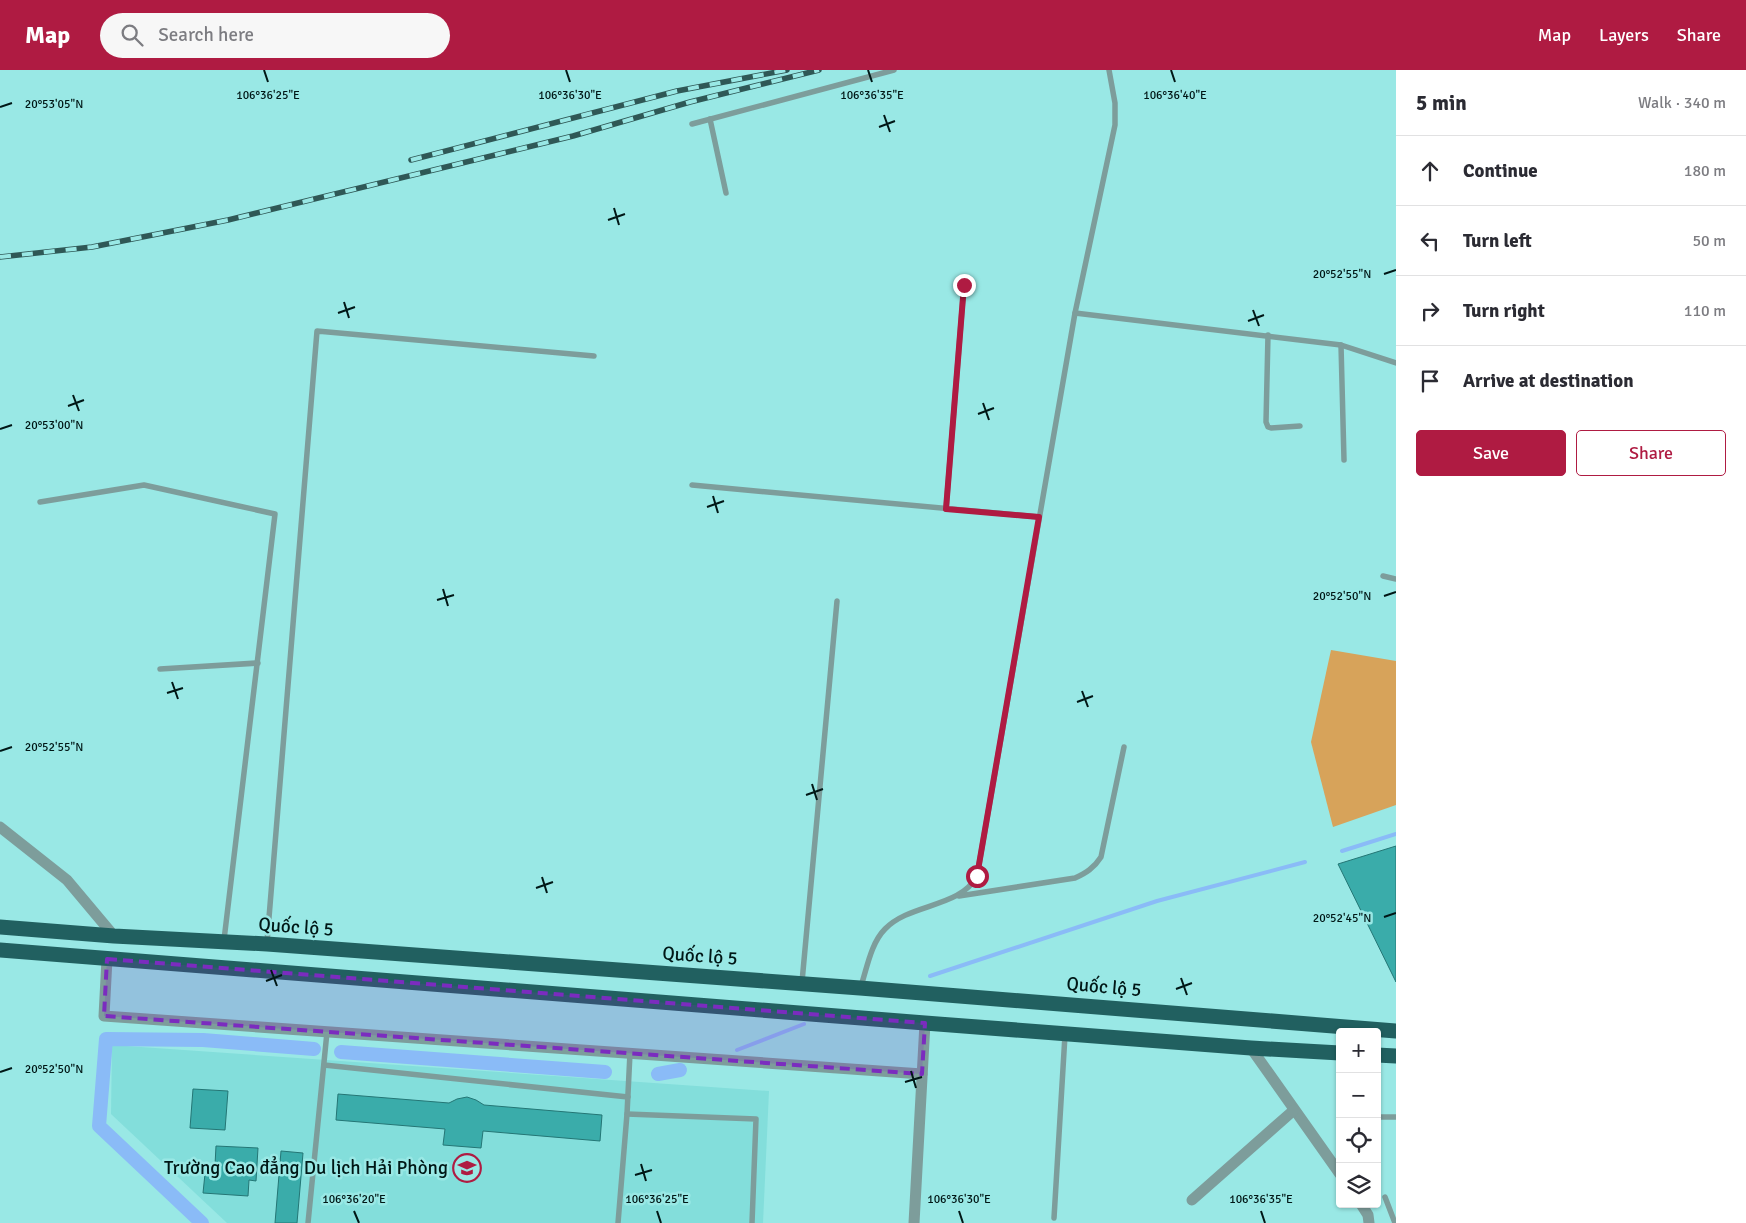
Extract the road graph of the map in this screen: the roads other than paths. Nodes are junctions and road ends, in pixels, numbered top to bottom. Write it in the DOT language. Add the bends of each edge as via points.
graph roads {
  1 [pos="894,70"];
  2 [pos="1109,70"];
  3 [pos="710,120"];
  4 [pos="692,124"];
  5 [pos="726,192"];
  6 [pos="964,285"];
  7 [pos="1076,313"];
  8 [pos="1268,335"];
  9 [pos="1341,345"];
  10 [pos="594,356"];
  11 [pos="1396,363"];
  12 [pos="1300,426"];
  13 [pos="1344,460"];
  14 [pos="692,485"];
  15 [pos="40,502"];
  16 [pos="946,509"];
  17 [pos="1039,517"];
  18 [pos="1383,576"];
  19 [pos="1396,579"];
  20 [pos="838,601"];
  21 [pos="258,663"];
  22 [pos="160,668"];
  23 [pos="1124,747"];
  24 [pos="0,828"];
  25 [pos="954,897"];
  26 [pos="0,927"];
  27 [pos="114,936"];
  28 [pos="224,942"];
  29 [pos="267,944"];
  30 [pos="0,950"];
  31 [pos="107,959"];
  32 [pos="802,984"];
  33 [pos="860,988"];
  34 [pos="925,1023"];
  35 [pos="1396,1031"];
  36 [pos="327,1032"];
  37 [pos="1065,1033"];
  38 [pos="1251,1048"];
  39 [pos="630,1053"];
  40 [pos="1336,1053"];
  41 [pos="1381,1055"];
  42 [pos="1396,1056"];
  43 [pos="324,1065"];
  44 [pos="922,1074"];
  45 [pos="628,1098"];
  46 [pos="1294,1110"];
  47 [pos="627,1114"];
  48 [pos="1381,1117"];
  49 [pos="1396,1117"];
  50 [pos="1336,1168"];
  51 [pos="1385,1198"];
  52 [pos="1192,1200"];
  53 [pos="1364,1208"];
  54 [pos="1054,1218"];
  55 [pos="308,1223"];
  56 [pos="618,1223"];
  57 [pos="752,1223"];
  58 [pos="914,1223"];
  59 [pos="1369,1223"];
  60 [pos="1395,1223"];
  1 -- 3 [label="lane"];
  2 -- 7 [label="lane" via="1115,126"];
  3 -- 4 [label="lane"];
  3 -- 5 [label="lane"];
  6 -- 16 [label="lane"];
  7 -- 8 [label="lane"];
  7 -- 17 [label="lane"];
  8 -- 9 [label="lane"];
  8 -- 12 [label="lane" via="1266,422 1271,428"];
  9 -- 11 [label="lane"];
  9 -- 13 [label="lane"];
  10 -- 29 [label="lane" via="317,331"];
  14 -- 16 [label="lane"];
  15 -- 21 [label="lane" via="144,485 275,514"];
  16 -- 17 [label="lane"];
  17 -- 25 [label="lane" via="977,876 973,884"];
  18 -- 19 [label="lane"];
  20 -- 32 [label="lane"];
  21 -- 22 [label="lane"];
  21 -- 28 [label="lane"];
  23 -- 25 [label="lane" via="1101,857 1096,866 1075,878"];
  24 -- 27 [label="street" via="67,880"];
  25 -- 33 [label="lane" via="905,914 884,929"];
  26 -- 27 [label="highway, Quốc lộ 5"];
  27 -- 28 [label="highway, Quốc lộ 5"];
  28 -- 29 [label="highway, Quốc lộ 5"];
  29 -- 32 [label="highway, Quốc lộ 5"];
  30 -- 31 [label="highway"];
  31 -- 34 [label="highway"];
  31 -- 36 [label="street" via="104,1016"];
  32 -- 33 [label="highway, Quốc lộ 5"];
  33 -- 35 [label="highway, Quốc lộ 5"];
  34 -- 37 [label="highway"];
  34 -- 44 [label="street"];
  36 -- 39 [label="street"];
  36 -- 43 [label="lane"];
  37 -- 38 [label="highway"];
  37 -- 54 [label="lane"];
  38 -- 40 [label="highway"];
  38 -- 46 [label="street"];
  39 -- 44 [label="street"];
  39 -- 45 [label="lane"];
  41 -- 42 [label="highway"];
  43 -- 45 [label="lane"];
  43 -- 55 [label="lane"];
  44 -- 58 [label="street"];
  45 -- 47 [label="lane"];
  46 -- 50 [label="street"];
  46 -- 52 [label="street"];
  47 -- 56 [label="lane"];
  47 -- 57 [label="lane" via="756,1119"];
  48 -- 49 [label="lane"];
  51 -- 60 [label="lane"];
  53 -- 59 [label="street"];
}
